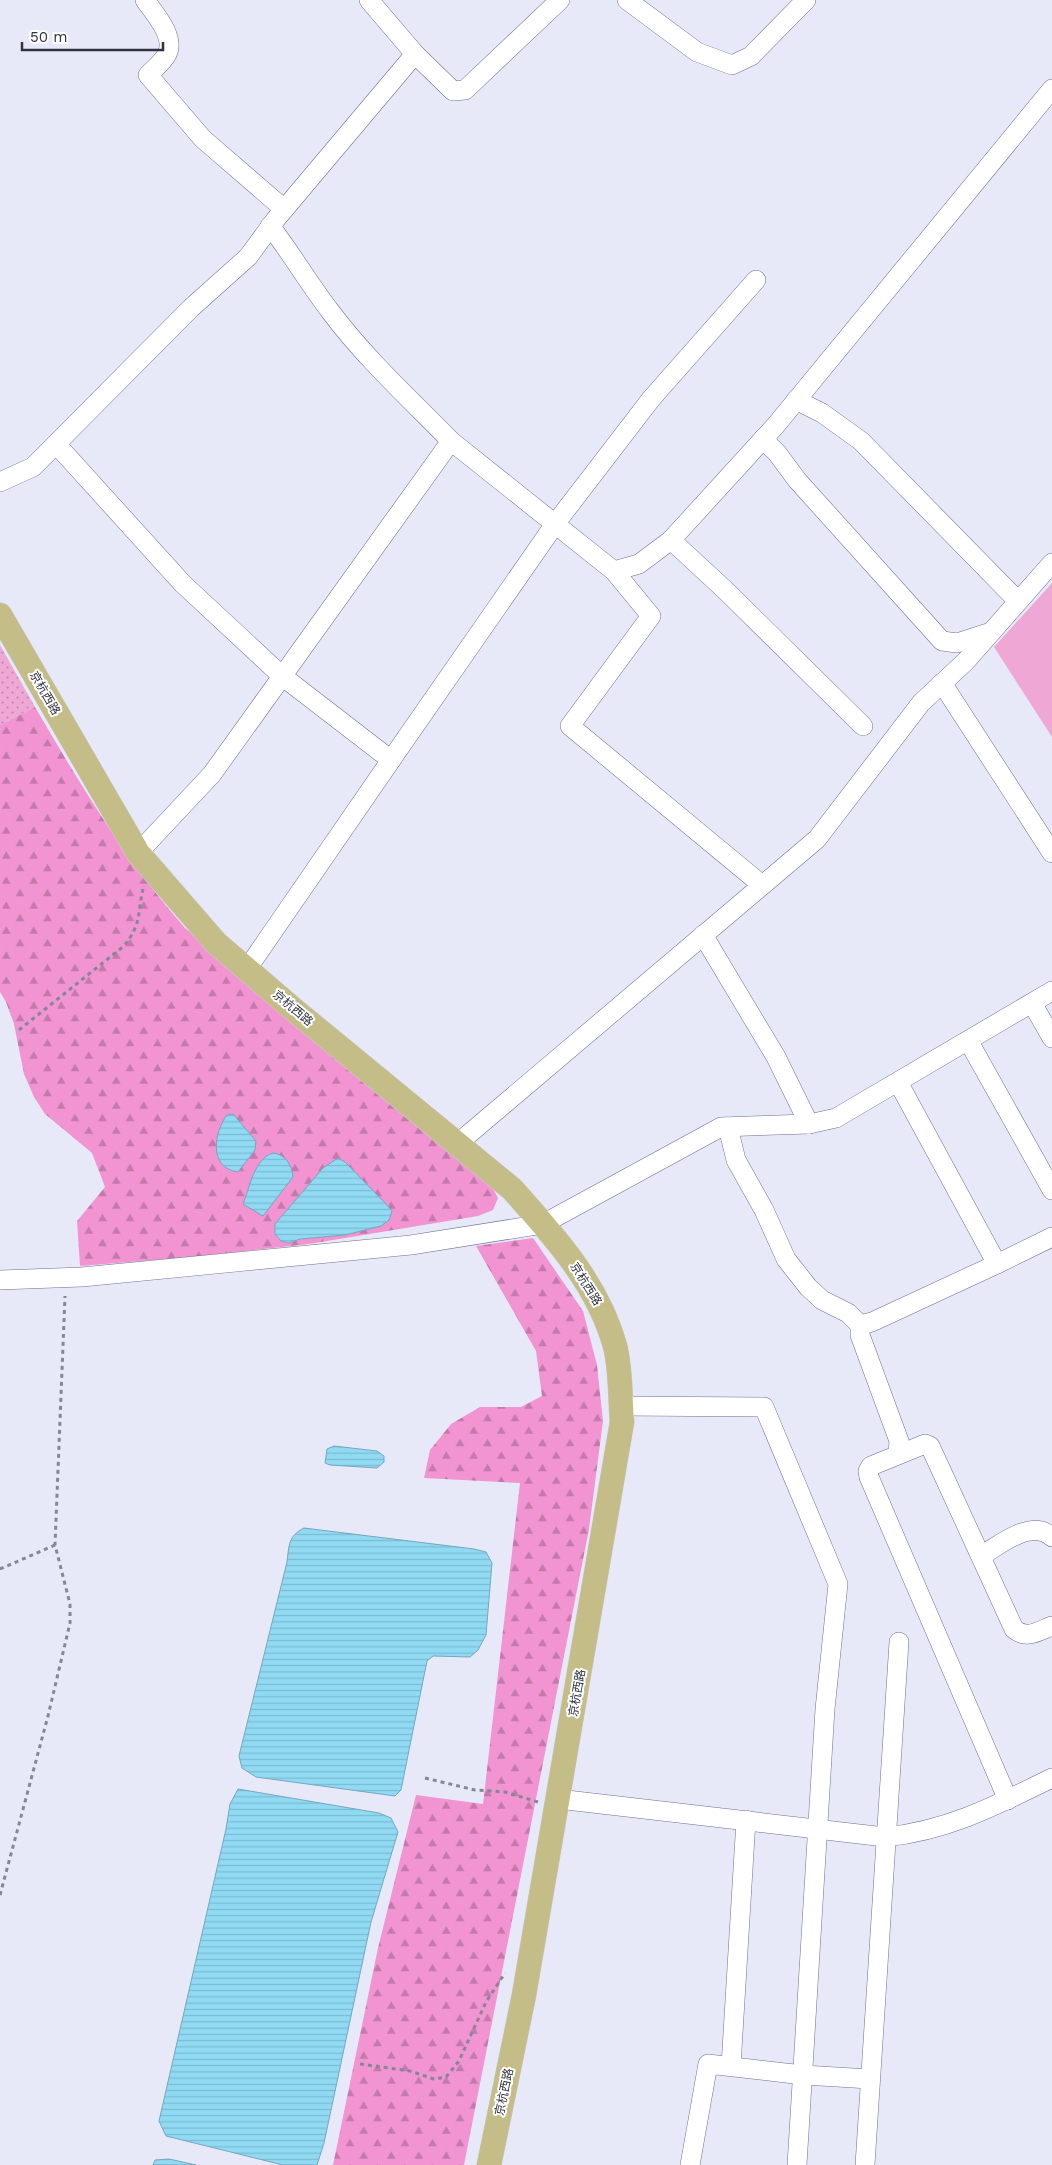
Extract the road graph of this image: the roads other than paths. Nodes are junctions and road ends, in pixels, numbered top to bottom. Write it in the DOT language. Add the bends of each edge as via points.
graph roads {
  1 [pos="145,0"];
  2 [pos="369,0"];
  3 [pos="560,0"];
  4 [pos="627,0"];
  5 [pos="806,0"];
  6 [pos="415,54"];
  7 [pos="1052,89"];
  8 [pos="284,209"];
  9 [pos="270,226"];
  10 [pos="756,280"];
  11 [pos="796,400"];
  12 [pos="763,439"];
  13 [pos="451,441"];
  14 [pos="57,445"];
  15 [pos="0,482"];
  16 [pos="555,524"];
  17 [pos="671,540"];
  18 [pos="1052,563"];
  19 [pos="614,571"];
  20 [pos="1018,601"];
  21 [pos="0,615"];
  22 [pos="992,632"];
  23 [pos="282,676"];
  24 [pos="942,683"];
  25 [pos="863,726"];
  26 [pos="391,760"];
  27 [pos="1052,853"];
  28 [pos="143,858"];
  29 [pos="762,885"];
  30 [pos="703,935"];
  31 [pos="246,969"];
  32 [pos="1052,991"];
  33 [pos="1032,1003"];
  34 [pos="1052,1038"];
  35 [pos="969,1042"];
  36 [pos="898,1082"];
  37 [pos="809,1124"];
  38 [pos="728,1127"];
  39 [pos="458,1144"];
  40 [pos="1052,1190"];
  41 [pos="543,1224"];
  42 [pos="1052,1237"];
  43 [pos="997,1264"];
  44 [pos="0,1280"];
  45 [pos="860,1325"];
  46 [pos="621,1406"];
  47 [pos="898,1454"];
  48 [pos="1052,1537"];
  49 [pos="981,1556"];
  50 [pos="1052,1626"];
  51 [pos="899,1642"];
  52 [pos="1052,1778"];
  53 [pos="1008,1800"];
  54 [pos="557,1805"];
  55 [pos="746,1820"];
  56 [pos="817,1828"];
  57 [pos="885,1837"];
  58 [pos="731,2066"];
  59 [pos="803,2075"];
  60 [pos="870,2079"];
  61 [pos="490,2165"];
  62 [pos="690,2165"];
  63 [pos="797,2165"];
  64 [pos="865,2165"];
  1 -- 8 [label="street" via="170,41 168,54 148,75 203,138"];
  2 -- 6 [label="street"];
  3 -- 6 [label="street" via="465,90 453,91"];
  4 -- 5 [label="street" via="697,52 732,65 751,56"];
  6 -- 8 [label="street"];
  7 -- 11 [label="street"];
  8 -- 9 [label="street"];
  9 -- 13 [label="street" via="292,253 330,312"];
  9 -- 14 [label="street" via="248,257 191,308"];
  10 -- 16 [label="street" via="651,399"];
  11 -- 12 [label="street"];
  11 -- 20 [label="street" via="822,413 861,441"];
  12 -- 17 [label="street"];
  12 -- 22 [label="street" via="778,452 797,480 942,641 957,643"];
  13 -- 16 [label="street"];
  13 -- 23 [label="street"];
  14 -- 15 [label="street" via="33,467"];
  14 -- 23 [label="street" via="183,584"];
  16 -- 19 [label="street"];
  16 -- 26 [label="street"];
  17 -- 19 [label="street" via="640,564"];
  17 -- 25 [label="street"];
  18 -- 20 [label="street"];
  19 -- 29 [label="street" via="650,616 570,726"];
  20 -- 22 [label="street"];
  21 -- 28 [label="main road, 京杭西路"];
  22 -- 24 [label="street"];
  23 -- 26 [label="street"];
  23 -- 28 [label="street" via="212,774"];
  24 -- 27 [label="street"];
  24 -- 29 [label="street" via="921,703 817,839"];
  26 -- 31 [label="street"];
  28 -- 31 [label="main road, 京杭西路" via="216,943"];
  29 -- 30 [label="street"];
  30 -- 37 [label="street" via="776,1057"];
  30 -- 39 [label="street"];
  31 -- 39 [label="main road, 京杭西路"];
  32 -- 33 [label="street"];
  33 -- 34 [label="street"];
  33 -- 35 [label="street"];
  35 -- 36 [label="street"];
  35 -- 40 [label="street"];
  36 -- 37 [label="street" via="836,1118"];
  36 -- 43 [label="street"];
  37 -- 38 [label="street"];
  38 -- 41 [label="street" via="721,1127"];
  38 -- 45 [label="street" via="736,1160 786,1259 822,1300 848,1313"];
  39 -- 41 [label="main road, 京杭西路" via="512,1189"];
  41 -- 44 [label="street" via="411,1245 66,1278"];
  41 -- 46 [label="main road, 京杭西路" via="585,1278 601,1308 615,1347"];
  42 -- 43 [label="street"];
  43 -- 45 [label="street"];
  45 -- 47 [label="street" via="860,1334 898,1441"];
  46 -- 54 [label="main road, 京杭西路" via="622,1422"];
  46 -- 56 [label="street" via="764,1407 838,1584"];
  47 -- 49 [label="street" via="925,1444 930,1446"];
  47 -- 53 [label="street" via="871,1466 869,1477"];
  48 -- 49 [label="street" via="1039,1530 1027,1531"];
  49 -- 50 [label="street" via="1014,1629 1020,1635 1028,1636"];
  51 -- 57 [label="street"];
  52 -- 53 [label="street"];
  53 -- 57 [label="street" via="917,1834"];
  54 -- 55 [label="street"];
  54 -- 61 [label="main road, 京杭西路"];
  55 -- 56 [label="street"];
  55 -- 58 [label="street"];
  56 -- 57 [label="street"];
  56 -- 59 [label="street"];
  57 -- 60 [label="street"];
  58 -- 59 [label="street"];
  58 -- 62 [label="street" via="708,2064"];
  59 -- 60 [label="street"];
  59 -- 63 [label="street"];
  60 -- 64 [label="street"];
}
